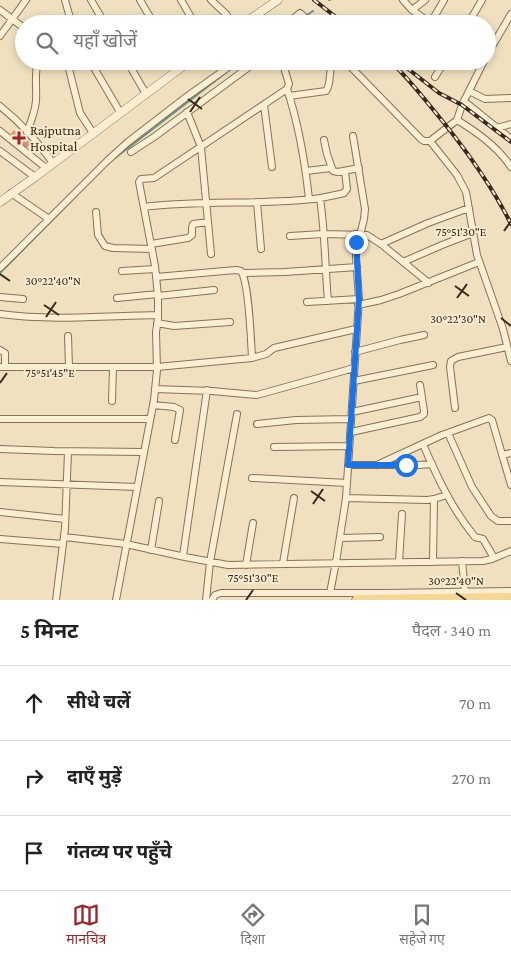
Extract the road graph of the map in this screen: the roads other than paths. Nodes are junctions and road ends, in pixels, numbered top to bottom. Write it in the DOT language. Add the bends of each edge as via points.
graph roads {
  1 [pos="26,0"];
  2 [pos="65,0"];
  3 [pos="91,0"];
  4 [pos="140,0"];
  5 [pos="181,0"];
  6 [pos="211,0"];
  7 [pos="278,0"];
  8 [pos="403,0"];
  9 [pos="425,0"];
  10 [pos="444,0"];
  11 [pos="482,0"];
  12 [pos="0,10"];
  13 [pos="412,10"];
  14 [pos="511,14"];
  15 [pos="69,15"];
  16 [pos="100,15"];
  17 [pos="149,15"];
  18 [pos="190,15"];
  19 [pos="227,15"];
  20 [pos="256,15"];
  21 [pos="419,15"];
  22 [pos="436,15"];
  23 [pos="473,15"];
  24 [pos="12,19"];
  25 [pos="15,21"];
  26 [pos="0,36"];
  27 [pos="496,40"];
  28 [pos="36,70"];
  29 [pos="69,70"];
  30 [pos="95,70"];
  31 [pos="132,70"];
  32 [pos="172,70"];
  33 [pos="224,70"];
  34 [pos="245,70"];
  35 [pos="285,70"];
  36 [pos="330,70"];
  37 [pos="354,70"];
  38 [pos="440,70"];
  39 [pos="480,70"];
  40 [pos="436,77"];
  41 [pos="470,91"];
  42 [pos="288,93"];
  43 [pos="146,94"];
  44 [pos="511,98"];
  45 [pos="464,101"];
  46 [pos="264,105"];
  47 [pos="1,110"];
  48 [pos="120,112"];
  49 [pos="187,112"];
  50 [pos="457,120"];
  51 [pos="511,124"];
  52 [pos="497,128"];
  53 [pos="0,131"];
  54 [pos="27,132"];
  55 [pos="93,134"];
  56 [pos="353,136"];
  57 [pos="511,139"];
  58 [pos="324,140"];
  59 [pos="430,141"];
  60 [pos="201,147"];
  61 [pos="0,151"];
  62 [pos="131,152"];
  63 [pos="53,163"];
  64 [pos="272,167"];
  65 [pos="511,167"];
  66 [pos="46,168"];
  67 [pos="331,168"];
  68 [pos="359,168"];
  69 [pos="345,170"];
  70 [pos="306,171"];
  71 [pos="35,177"];
  72 [pos="11,193"];
  73 [pos="320,198"];
  74 [pos="309,199"];
  75 [pos="0,202"];
  76 [pos="257,202"];
  77 [pos="206,203"];
  78 [pos="144,207"];
  79 [pos="469,208"];
  80 [pos="96,212"];
  81 [pos="49,219"];
  82 [pos="208,222"];
  83 [pos="473,233"];
  84 [pos="323,234"];
  85 [pos="358,234"];
  86 [pos="290,236"];
  87 [pos="381,244"];
  88 [pos="151,247"];
  89 [pos="261,249"];
  90 [pos="211,254"];
  91 [pos="403,262"];
  92 [pos="479,262"];
  93 [pos="356,267"];
  94 [pos="0,268"];
  95 [pos="156,269"];
  96 [pos="325,269"];
  97 [pos="122,271"];
  98 [pos="243,273"];
  99 [pos="156,277"];
  100 [pos="429,283"];
  101 [pos="214,290"];
  102 [pos="158,295"];
  103 [pos="0,297"];
  104 [pos="117,298"];
  105 [pos="23,299"];
  106 [pos="328,301"];
  107 [pos="306,302"];
  108 [pos="358,302"];
  109 [pos="0,314"];
  110 [pos="158,316"];
  111 [pos="230,322"];
  112 [pos="157,323"];
  113 [pos="356,329"];
  114 [pos="68,336"];
  115 [pos="424,336"];
  116 [pos="507,347"];
  117 [pos="0,350"];
  118 [pos="355,352"];
  119 [pos="252,358"];
  120 [pos="511,361"];
  121 [pos="433,365"];
  122 [pos="3,367"];
  123 [pos="69,367"];
  124 [pos="113,367"];
  125 [pos="157,367"];
  126 [pos="354,368"];
  127 [pos="354,381"];
  128 [pos="420,385"];
  129 [pos="155,389"];
  130 [pos="207,390"];
  131 [pos="422,397"];
  132 [pos="112,401"];
  133 [pos="153,405"];
  134 [pos="455,408"];
  135 [pos="237,414"];
  136 [pos="352,416"];
  137 [pos="0,419"];
  138 [pos="150,419"];
  139 [pos="257,424"];
  140 [pos="350,432"];
  141 [pos="448,433"];
  142 [pos="175,440"];
  143 [pos="423,444"];
  144 [pos="350,446"];
  145 [pos="274,447"];
  146 [pos="0,449"];
  147 [pos="68,452"];
  148 [pos="144,452"];
  149 [pos="511,453"];
  150 [pos="502,455"];
  151 [pos="432,464"];
  152 [pos="348,465"];
  153 [pos="377,465"];
  154 [pos="252,478"];
  155 [pos="0,482"];
  156 [pos="347,483"];
  157 [pos="67,484"];
  158 [pos="511,485"];
  159 [pos="137,487"];
  160 [pos="447,495"];
  161 [pos="294,498"];
  162 [pos="346,498"];
  163 [pos="434,499"];
  164 [pos="159,501"];
  165 [pos="0,512"];
  166 [pos="402,514"];
  167 [pos="65,519"];
  168 [pos="511,521"];
  169 [pos="253,523"];
  170 [pos="380,537"];
  171 [pos="340,538"];
  172 [pos="0,539"];
  173 [pos="64,541"];
  174 [pos="126,544"];
  175 [pos="151,550"];
  176 [pos="511,551"];
  177 [pos="183,556"];
  178 [pos="494,558"];
  179 [pos="210,562"];
  180 [pos="336,562"];
  181 [pos="399,562"];
  182 [pos="433,562"];
  183 [pos="462,562"];
  184 [pos="282,563"];
  185 [pos="246,565"];
  186 [pos="511,591"];
  187 [pos="465,592"];
  188 [pos="330,593"];
  189 [pos="511,598"];
  190 [pos="56,600"];
  191 [pos="116,600"];
  192 [pos="206,600"];
  193 [pos="212,600"];
  194 [pos="357,600"];
  1 -- 24 [label="street"];
  2 -- 15 [label="street"];
  3 -- 16 [label="street"];
  4 -- 17 [label="street"];
  5 -- 18 [label="street"];
  6 -- 19 [label="street"];
  7 -- 20 [label="street"];
  8 -- 13 [label="street"];
  9 -- 13 [label="street"];
  10 -- 22 [label="street"];
  11 -- 23 [label="street"];
  12 -- 24 [label="street"];
  13 -- 21 [label="street"];
  14 -- 27 [label="street"];
  24 -- 25 [label="street"];
  24 -- 26 [label="street"];
  28 -- 54 [label="street" via="36,100"];
  29 -- 55 [label="street" via="80,113"];
  30 -- 48 [label="street"];
  31 -- 43 [label="street"];
  32 -- 43 [label="street"];
  33 -- 81 [label="street" via="128,142"];
  34 -- 49 [label="street"];
  35 -- 42 [label="street"];
  36 -- 42 [label="street" via="326,91"];
  37 -- 59 [label="street" via="424,141"];
  38 -- 40 [label="street"];
  39 -- 41 [label="street"];
  41 -- 44 [label="street" via="485,100"];
  41 -- 45 [label="street"];
  42 -- 46 [label="street"];
  42 -- 70 [label="street"];
  43 -- 48 [label="street"];
  45 -- 50 [label="street"];
  45 -- 52 [label="street"];
  46 -- 60 [label="street"];
  46 -- 64 [label="street"];
  47 -- 54 [label="street"];
  48 -- 55 [label="street"];
  49 -- 60 [label="street"];
  49 -- 62 [label="street"];
  50 -- 59 [label="street"];
  50 -- 65 [label="street" via="490,143"];
  51 -- 52 [label="street"];
  52 -- 57 [label="street"];
  53 -- 66 [label="street"];
  54 -- 63 [label="street"];
  55 -- 63 [label="street"];
  56 -- 68 [label="street"];
  58 -- 67 [label="street"];
  59 -- 79 [label="street" via="461,181"];
  60 -- 77 [label="street"];
  60 -- 78 [label="street" via="154,178 139,180"];
  61 -- 71 [label="street"];
  63 -- 66 [label="street"];
  66 -- 71 [label="street"];
  67 -- 69 [label="street" via="335,172"];
  67 -- 70 [label="street"];
  68 -- 69 [label="street"];
  68 -- 85 [label="street" via="365,209"];
  69 -- 73 [label="street" via="346,191"];
  70 -- 74 [label="street"];
  71 -- 72 [label="street"];
  72 -- 75 [label="street"];
  72 -- 81 [label="street"];
  73 -- 74 [label="street"];
  73 -- 84 [label="street"];
  74 -- 76 [label="street"];
  76 -- 77 [label="street"];
  76 -- 89 [label="street"];
  77 -- 78 [label="street"];
  77 -- 82 [label="street"];
  78 -- 88 [label="street"];
  79 -- 83 [label="street"];
  79 -- 87 [label="street"];
  80 -- 88 [label="street" via="98,235 108,248"];
  81 -- 94 [label="street"];
  82 -- 88 [label="street" via="193,224 192,235 188,238"];
  82 -- 90 [label="street"];
  83 -- 91 [label="street"];
  83 -- 92 [label="street"];
  84 -- 85 [label="street"];
  84 -- 86 [label="street"];
  84 -- 96 [label="street"];
  85 -- 87 [label="street" via="367,235"];
  85 -- 93 [label="street"];
  87 -- 91 [label="street"];
  88 -- 95 [label="street"];
  91 -- 100 [label="street"];
  92 -- 100 [label="street"];
  92 -- 116 [label="street"];
  93 -- 96 [label="street"];
  93 -- 108 [label="street"];
  95 -- 97 [label="street"];
  95 -- 99 [label="street"];
  96 -- 98 [label="street"];
  96 -- 106 [label="street"];
  98 -- 99 [label="street" via="236,270"];
  98 -- 119 [label="street"];
  99 -- 102 [label="street"];
  100 -- 108 [label="street" via="381,300"];
  101 -- 102 [label="street"];
  102 -- 104 [label="street"];
  102 -- 110 [label="street"];
  103 -- 105 [label="street"];
  106 -- 107 [label="street"];
  106 -- 108 [label="street"];
  108 -- 113 [label="street"];
  109 -- 110 [label="street" via="24,318"];
  110 -- 112 [label="street"];
  111 -- 112 [label="street" via="174,326"];
  112 -- 125 [label="street"];
  113 -- 118 [label="street"];
  113 -- 119 [label="street" via="274,348"];
  114 -- 123 [label="street"];
  115 -- 118 [label="street"];
  116 -- 120 [label="street"];
  116 -- 134 [label="street" via="451,361"];
  117 -- 122 [label="street" via="5,353"];
  118 -- 126 [label="street"];
  119 -- 125 [label="street"];
  121 -- 127 [label="street"];
  122 -- 123 [label="street"];
  123 -- 124 [label="street"];
  124 -- 125 [label="street"];
  124 -- 132 [label="street"];
  125 -- 129 [label="street"];
  126 -- 127 [label="street"];
  126 -- 130 [label="street" via="257,394"];
  127 -- 136 [label="street"];
  128 -- 131 [label="street"];
  129 -- 130 [label="street"];
  129 -- 133 [label="street"];
  130 -- 177 [label="street"];
  131 -- 136 [label="street"];
  131 -- 140 [label="street" via="424,414 420,417"];
  133 -- 138 [label="street"];
  133 -- 142 [label="street" via="180,410"];
  135 -- 179 [label="street"];
  136 -- 139 [label="street"];
  136 -- 140 [label="street"];
  137 -- 138 [label="street"];
  138 -- 148 [label="street"];
  140 -- 144 [label="street"];
  141 -- 143 [label="street"];
  141 -- 150 [label="street" via="491,419"];
  141 -- 168 [label="street" via="472,487 491,516 498,521"];
  143 -- 151 [label="street"];
  143 -- 153 [label="street"];
  144 -- 145 [label="street"];
  144 -- 152 [label="street"];
  146 -- 147 [label="street"];
  147 -- 148 [label="street"];
  147 -- 157 [label="street"];
  148 -- 159 [label="street"];
  149 -- 150 [label="street"];
  150 -- 158 [label="street"];
  151 -- 153 [label="street"];
  151 -- 160 [label="street"];
  152 -- 153 [label="street"];
  152 -- 156 [label="street"];
  154 -- 156 [label="street"];
  155 -- 157 [label="street"];
  156 -- 162 [label="street"];
  157 -- 159 [label="street"];
  157 -- 167 [label="street"];
  159 -- 174 [label="street"];
  160 -- 163 [label="street"];
  160 -- 178 [label="street" via="473,535 483,539"];
  161 -- 184 [label="street"];
  162 -- 163 [label="street"];
  162 -- 171 [label="street"];
  163 -- 182 [label="street"];
  164 -- 175 [label="street"];
  165 -- 167 [label="street"];
  166 -- 181 [label="street"];
  167 -- 173 [label="street"];
  169 -- 185 [label="street"];
  170 -- 171 [label="street"];
  171 -- 180 [label="street"];
  172 -- 173 [label="street"];
  173 -- 174 [label="street"];
  173 -- 190 [label="street"];
  174 -- 175 [label="street"];
  174 -- 191 [label="street"];
  175 -- 177 [label="street"];
  176 -- 178 [label="street"];
  177 -- 179 [label="street"];
  178 -- 183 [label="street"];
  179 -- 185 [label="street"];
  179 -- 192 [label="street"];
  180 -- 181 [label="street"];
  180 -- 184 [label="street"];
  180 -- 188 [label="street"];
  181 -- 182 [label="street"];
  182 -- 183 [label="street"];
  183 -- 187 [label="street"];
  184 -- 185 [label="street"];
  186 -- 187 [label="street"];
  187 -- 188 [label="street"];
  188 -- 193 [label="street" via="221,593"];
  189 -- 194 [label="main road"];
}
